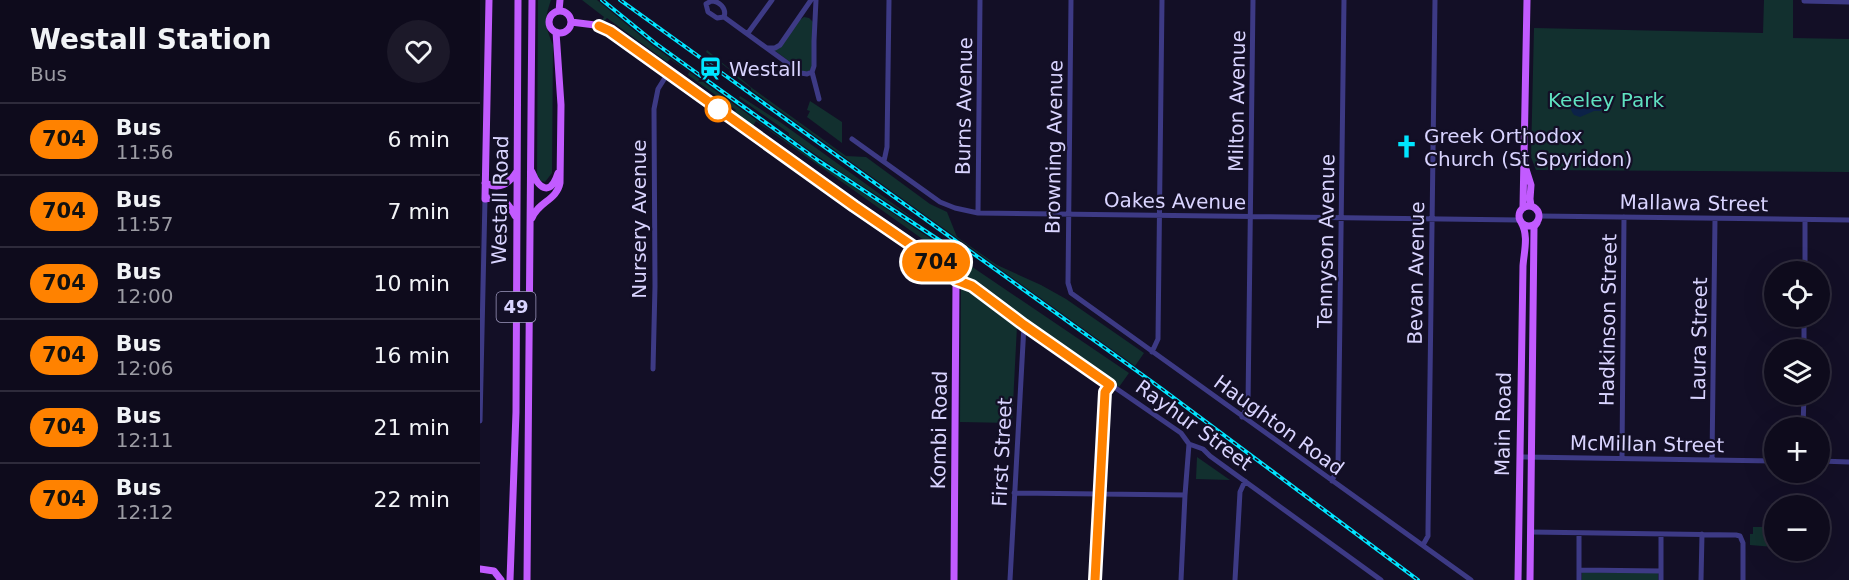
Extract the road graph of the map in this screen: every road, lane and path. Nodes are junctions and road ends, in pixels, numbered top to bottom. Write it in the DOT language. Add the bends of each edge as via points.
graph roads {
  1 [pos="489,0"];
  2 [pos="518,0"];
  3 [pos="532,0"];
  4 [pos="560,0"];
  5 [pos="726,0"];
  6 [pos="772,0"];
  7 [pos="811,0"];
  8 [pos="816,0"];
  9 [pos="889,0"];
  10 [pos="980,0"];
  11 [pos="1071,0"];
  12 [pos="1162,0"];
  13 [pos="1253,0"];
  14 [pos="1344,0"];
  15 [pos="1435,0"];
  16 [pos="1527,0"];
  17 [pos="704,1"];
  18 [pos="715,1"];
  19 [pos="1804,1"];
  20 [pos="1849,2"];
  21 [pos="724,9"];
  22 [pos="559,11"];
  23 [pos="724,16"];
  24 [pos="801,16"];
  25 [pos="815,20"];
  26 [pos="571,22"];
  27 [pos="556,32"];
  28 [pos="748,33"];
  29 [pos="768,48"];
  30 [pos="812,72"];
  31 [pos="668,73"];
  32 [pos="819,99"];
  33 [pos="852,139"];
  34 [pos="560,161"];
  35 [pos="884,161"];
  36 [pos="1524,164"];
  37 [pos="530,167"];
  38 [pos="517,171"];
  39 [pos="485,183"];
  40 [pos="485,199"];
  41 [pos="1531,206"];
  42 [pos="1523,208"];
  43 [pos="978,213"];
  44 [pos="1068,214"];
  45 [pos="1159,215"];
  46 [pos="1250,216"];
  47 [pos="1624,217"];
  48 [pos="1341,218"];
  49 [pos="1432,218"];
  50 [pos="517,219"];
  51 [pos="1715,219"];
  52 [pos="1538,220"];
  53 [pos="1805,220"];
  54 [pos="1849,220"];
  55 [pos="1520,221"];
  56 [pos="530,224"];
  57 [pos="1805,261"];
  58 [pos="956,280"];
  59 [pos="1071,293"];
  60 [pos="1024,325"];
  61 [pos="1521,346"];
  62 [pos="1532,346"];
  63 [pos="1152,352"];
  64 [pos="653,369"];
  65 [pos="1110,385"];
  66 [pos="1242,417"];
  67 [pos="480,421"];
  68 [pos="1189,444"];
  69 [pos="1520,457"];
  70 [pos="1531,457"];
  71 [pos="1622,458"];
  72 [pos="1712,460"];
  73 [pos="1764,461"];
  74 [pos="1830,461"];
  75 [pos="1849,462"];
  76 [pos="1245,481"];
  77 [pos="1332,481"];
  78 [pos="1014,493"];
  79 [pos="1099,494"];
  80 [pos="1185,495"];
  81 [pos="1519,501"];
  82 [pos="1531,501"];
  83 [pos="1530,532"];
  84 [pos="1579,533"];
  85 [pos="1661,534"];
  86 [pos="1702,534"];
  87 [pos="1423,545"];
  88 [pos="480,569"];
  89 [pos="1579,570"];
  90 [pos="1661,571"];
  91 [pos="501,580"];
  92 [pos="510,580"];
  93 [pos="526,580"];
  94 [pos="954,580"];
  95 [pos="1010,580"];
  96 [pos="1095,580"];
  97 [pos="1181,580"];
  98 [pos="1235,580"];
  99 [pos="1381,580"];
  100 [pos="1471,580"];
  101 [pos="1518,580"];
  102 [pos="1530,580"];
  103 [pos="1579,580"];
  104 [pos="1661,580"];
  105 [pos="1701,580"];
  106 [pos="1743,580"];
  1 -- 39 [label="main road, Westall Road"];
  2 -- 38 [label="main road, Westall Road / 49"];
  3 -- 37 [label="main road, Westall Road / 49"];
  4 -- 22 [label="main road"];
  5 -- 21 [label="street"];
  6 -- 28 [label="street"];
  7 -- 24 [label="street"];
  8 -- 25 [label="street"];
  9 -- 35 [label="street"];
  10 -- 43 [label="street, Burns Avenue"];
  11 -- 44 [label="street, Browning Avenue"];
  12 -- 45 [label="street"];
  13 -- 46 [label="street, Milton Avenue"];
  14 -- 48 [label="street, Tennyson Avenue"];
  15 -- 49 [label="street, Bevan Avenue"];
  16 -- 36 [label="main road"];
  17 -- 18 [label="street"];
  17 -- 23 [label="street" via="711,15"];
  18 -- 21 [label="street"];
  19 -- 20 [label="street"];
  21 -- 23 [label="street"];
  22 -- 26 [label="main road" via="567,13"];
  22 -- 27 [label="main road" via="549,20"];
  23 -- 28 [label="street"];
  24 -- 25 [label="street"];
  24 -- 29 [label="street" via="779,47"];
  25 -- 30 [label="street"];
  26 -- 27 [label="main road" via="566,31"];
  26 -- 31 [label="main road, Rayhur Street" via="610,31"];
  27 -- 34 [label="main road"];
  28 -- 29 [label="street"];
  29 -- 30 [label="street" via="801,73"];
  30 -- 32 [label="street"];
  31 -- 58 [label="main road, Rayhur Street" via="949,271"];
  31 -- 64 [label="street, Nursery Avenue" via="658,89 654,109"];
  33 -- 35 [label="street, Oakes Avenue"];
  34 -- 37 [label="main road" via="554,183 547,188 538,184"];
  34 -- 56 [label="main road" via="560,188 538,207"];
  35 -- 43 [label="street, Oakes Avenue" via="940,202"];
  36 -- 41 [label="main road" via="1531,185"];
  36 -- 42 [label="main road"];
  37 -- 56 [label="main road, Westall Road / 49"];
  38 -- 39 [label="main road" via="503,186"];
  38 -- 50 [label="main road, Westall Road / 49"];
  39 -- 40 [label="main road, Westall Road"];
  40 -- 50 [label="main road" via="502,199"];
  40 -- 67 [label="street"];
  41 -- 42 [label="main road"];
  41 -- 52 [label="main road" via="1537,210"];
  42 -- 55 [label="main road"];
  43 -- 44 [label="street, Oakes Avenue"];
  44 -- 45 [label="street, Oakes Avenue"];
  44 -- 59 [label="street, Browning Avenue"];
  45 -- 46 [label="street, Oakes Avenue"];
  45 -- 63 [label="street" via="1158,339"];
  46 -- 48 [label="street, Oakes Avenue"];
  46 -- 66 [label="street, Milton Avenue" via="1248,405"];
  47 -- 51 [label="street, Mallawa Street"];
  47 -- 52 [label="street, Mallawa Street"];
  47 -- 71 [label="street, Hadkinson Street"];
  48 -- 49 [label="street, Oakes Avenue"];
  48 -- 77 [label="street, Tennyson Avenue" via="1338,467"];
  49 -- 55 [label="street, Oakes Avenue"];
  49 -- 87 [label="street, Bevan Avenue" via="1428,536"];
  50 -- 92 [label="main road, Westall Road / 49"];
  51 -- 53 [label="street, Mallawa Street"];
  51 -- 72 [label="street, Laura Street"];
  52 -- 55 [label="main road" via="1527,226"];
  52 -- 62 [label="main road, Main Road" via="1534,227"];
  53 -- 54 [label="street, Mallawa Street"];
  53 -- 57 [label="street"];
  55 -- 61 [label="main road, Main Road" via="1526,231"];
  56 -- 93 [label="main road, Westall Road / 49"];
  58 -- 60 [label="street, Rayhur Street" via="972,286"];
  58 -- 94 [label="main road, Kombi Road"];
  59 -- 63 [label="street, Haughton Road"];
  60 -- 65 [label="street, Rayhur Street"];
  60 -- 78 [label="street, First Street"];
  61 -- 62 [label="main road, Main Road"];
  61 -- 69 [label="main road, Main Road"];
  62 -- 70 [label="main road, Main Road"];
  63 -- 66 [label="street, Haughton Road"];
  65 -- 68 [label="street, Rayhur Street" via="1180,433"];
  65 -- 79 [label="street" via="1105,392"];
  66 -- 77 [label="street, Haughton Road"];
  68 -- 76 [label="street, Rayhur Street"];
  68 -- 80 [label="street"];
  69 -- 70 [label="street, McMillan Street"];
  69 -- 81 [label="main road, Main Road"];
  70 -- 71 [label="street, McMillan Street"];
  70 -- 82 [label="main road, Main Road"];
  71 -- 72 [label="street, McMillan Street"];
  72 -- 73 [label="street, McMillan Street"];
  74 -- 75 [label="street"];
  76 -- 98 [label="street" via="1240,492"];
  76 -- 99 [label="street, Rayhur Street"];
  77 -- 87 [label="street, Haughton Road"];
  78 -- 79 [label="street"];
  78 -- 95 [label="street, First Street"];
  79 -- 80 [label="street"];
  79 -- 96 [label="street"];
  80 -- 97 [label="street"];
  81 -- 82 [label="main road, Main Road"];
  81 -- 101 [label="main road, Main Road"];
  82 -- 83 [label="main road, Main Road"];
  83 -- 84 [label="street"];
  83 -- 102 [label="main road, Main Road"];
  84 -- 85 [label="street"];
  84 -- 89 [label="street"];
  85 -- 86 [label="street"];
  85 -- 90 [label="street"];
  86 -- 105 [label="street"];
  86 -- 106 [label="street" via="1740,536"];
  87 -- 100 [label="street, Haughton Road"];
  88 -- 91 [label="main road" via="494,572"];
  89 -- 90 [label="street"];
  89 -- 103 [label="street"];
  90 -- 104 [label="street"];
}
